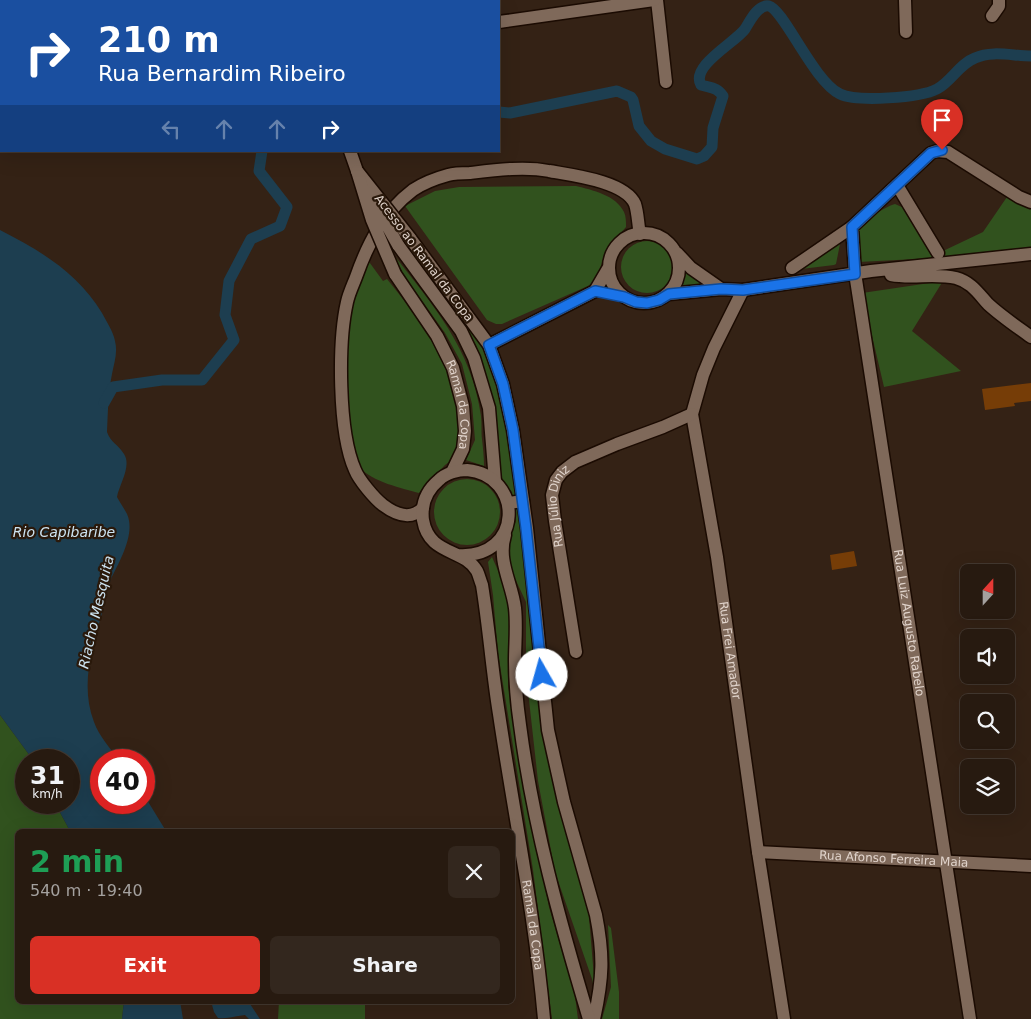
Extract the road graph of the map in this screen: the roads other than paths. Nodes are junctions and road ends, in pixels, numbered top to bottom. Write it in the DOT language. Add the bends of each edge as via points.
graph roads {
  1 [pos="656,0"];
  2 [pos="905,0"];
  3 [pos="999,0"];
  4 [pos="992,16"];
  5 [pos="500,22"];
  6 [pos="906,32"];
  7 [pos="666,82"];
  8 [pos="350,152"];
  9 [pos="357,171"];
  10 [pos="897,186"];
  11 [pos="1031,202"];
  12 [pos="852,227"];
  13 [pos="640,234"];
  14 [pos="674,250"];
  15 [pos="938,253"];
  16 [pos="1031,254"];
  17 [pos="971,261"];
  18 [pos="609,267"];
  19 [pos="792,268"];
  20 [pos="871,271"];
  21 [pos="855,274"];
  22 [pos="971,285"];
  23 [pos="721,289"];
  24 [pos="743,290"];
  25 [pos="595,291"];
  26 [pos="669,294"];
  27 [pos="624,297"];
  28 [pos="1031,337"];
  29 [pos="489,345"];
  30 [pos="692,414"];
  31 [pos="452,472"];
  32 [pos="495,481"];
  33 [pos="523,501"];
  34 [pos="508,503"];
  35 [pos="423,508"];
  36 [pos="506,528"];
  37 [pos="458,555"];
  38 [pos="576,652"];
  39 [pos="758,852"];
  40 [pos="946,862"];
  41 [pos="1031,866"];
  42 [pos="544,1019"];
  43 [pos="589,1019"];
  44 [pos="594,1019"];
  45 [pos="784,1019"];
  46 [pos="970,1019"];
  1 -- 5 [label="street"];
  1 -- 7 [label="street"];
  2 -- 6 [label="street"];
  3 -- 4 [label="street"];
  8 -- 9 [label="street"];
  9 -- 29 [label="street, Acesso ao Ramal da Copa, bridge"];
  9 -- 31 [label="street, Ramal da Copa, bridge" via="372,220 395,274 437,336 453,368 466,432"];
  9 -- 32 [label="street, Ramal da Copa, bridge" via="398,245 461,331 474,358 489,408"];
  10 -- 11 [label="street" via="931,153 942,150"];
  10 -- 12 [label="street"];
  10 -- 15 [label="street"];
  12 -- 19 [label="street"];
  12 -- 21 [label="street, Rua Luiz Augusto Rabelo"];
  13 -- 14 [label="street" via="657,236"];
  13 -- 18 [label="street" via="625,239 617,246"];
  13 -- 35 [label="street" via="635,204 625,192 583,177 545,170 449,175 414,189 392,209 375,231 347,301 342,333 345,431 355,472 374,498 390,510 410,516"];
  14 -- 23 [label="street" via="691,268"];
  14 -- 26 [label="street" via="679,273"];
  16 -- 17 [label="street"];
  17 -- 20 [label="street"];
  17 -- 22 [label="street"];
  18 -- 25 [label="street"];
  18 -- 27 [label="street" via="613,284"];
  20 -- 21 [label="street"];
  20 -- 22 [label="street" via="916,277 946,276"];
  21 -- 24 [label="street"];
  21 -- 40 [label="street, Rua Luiz Augusto Rabelo"];
  22 -- 28 [label="street"];
  23 -- 24 [label="street"];
  23 -- 26 [label="street"];
  24 -- 30 [label="street, Rua Frei Amador" via="714,348"];
  25 -- 27 [label="street"];
  25 -- 29 [label="street"];
  26 -- 27 [label="street" via="647,303"];
  29 -- 33 [label="street" via="503,384"];
  30 -- 38 [label="street, Rua Júlio Diniz" via="575,462 556,480 552,495"];
  30 -- 39 [label="street, Rua Frei Amador" via="717,558"];
  31 -- 32 [label="street" via="475,471"];
  31 -- 35 [label="street" via="432,486"];
  32 -- 34 [label="street"];
  33 -- 34 [label="street"];
  33 -- 44 [label="street" via="548,730 600,934 602,973"];
  34 -- 36 [label="street"];
  35 -- 37 [label="street, Ramal da Copa" via="423,521 431,538 446,551"];
  36 -- 37 [label="street" via="491,548 475,555"];
  36 -- 43 [label="street, Ramal da Copa" via="503,563 515,608 516,693 527,773 539,838"];
  37 -- 42 [label="street, Ramal da Copa" via="476,569 482,585 498,714 537,952"];
  39 -- 40 [label="street, Rua Afonso Ferreira Maia"];
  39 -- 45 [label="street, Rua Frei Amador"];
  40 -- 41 [label="street, Rua Afonso Ferreira Maia"];
  40 -- 46 [label="street, Rua Luiz Augusto Rabelo"];
}
